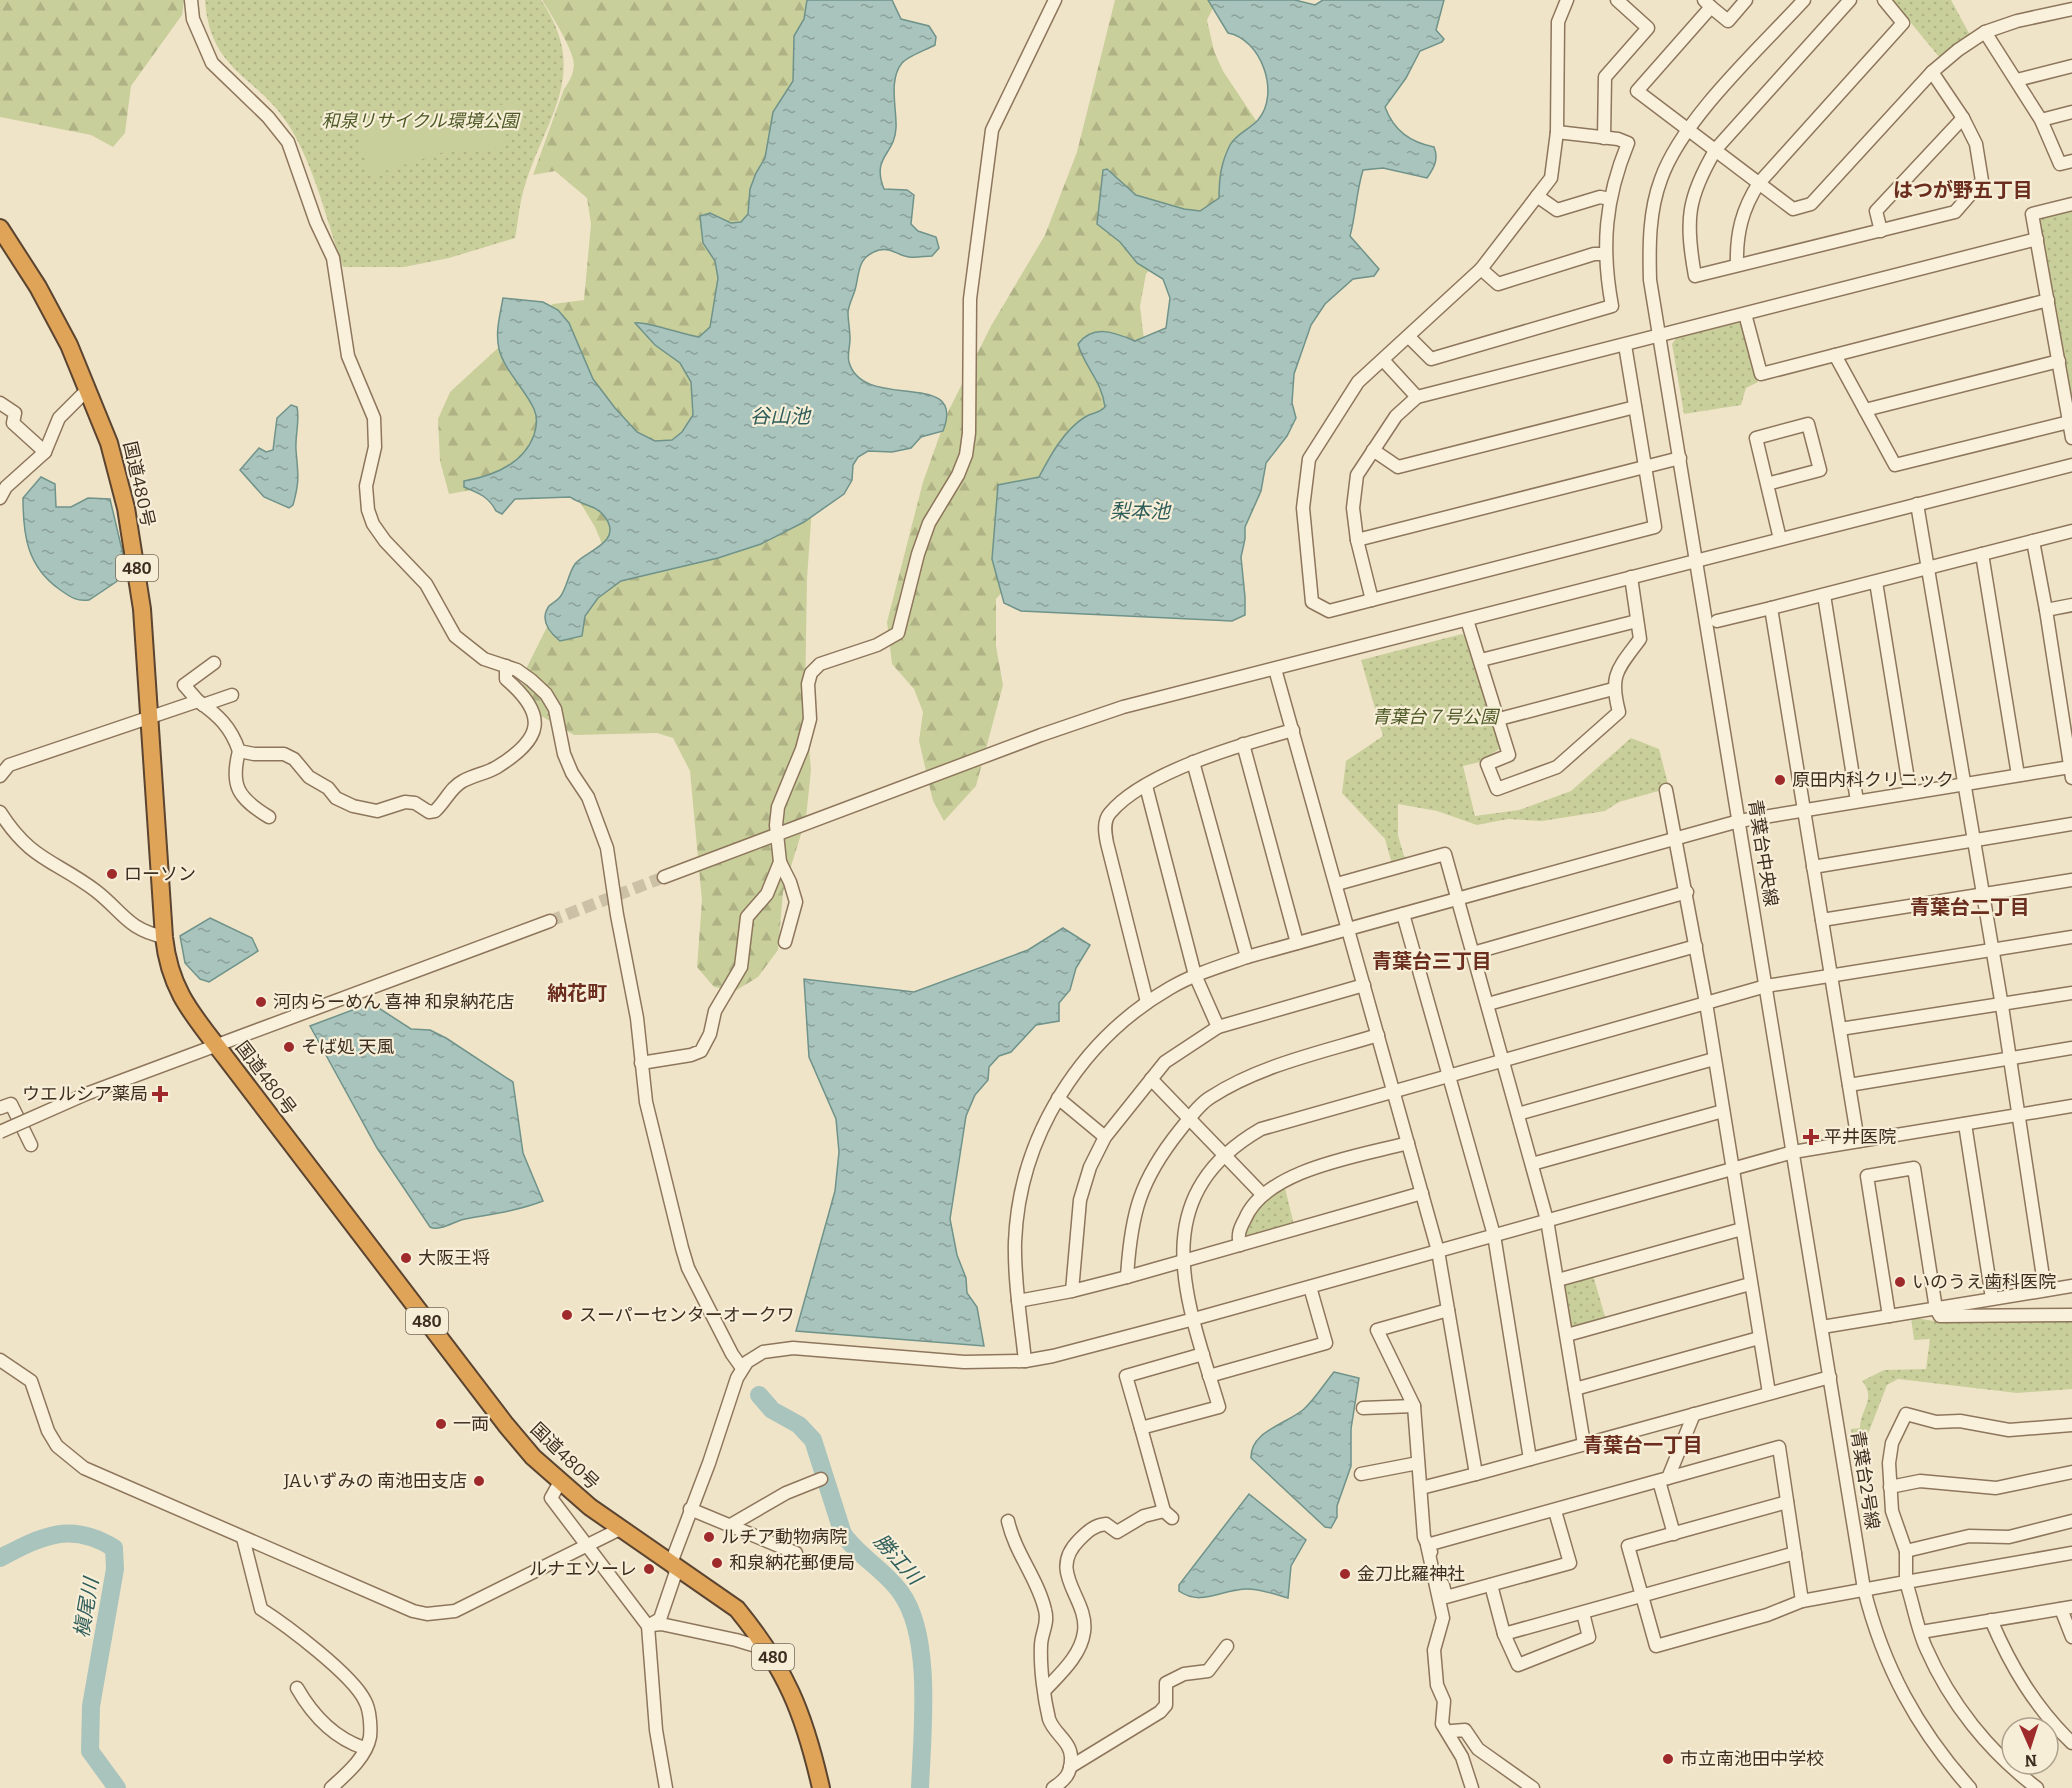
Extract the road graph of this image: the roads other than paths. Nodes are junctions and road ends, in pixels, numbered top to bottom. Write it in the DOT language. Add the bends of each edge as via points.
graph roads {
  1 [pos="191,0"];
  2 [pos="1055,0"];
  3 [pos="1567,0"];
  4 [pos="1617,0"];
  5 [pos="1746,0"];
  6 [pos="1804,0"];
  7 [pos="1850,0"];
  8 [pos="1884,0"];
  9 [pos="1708,3"];
  10 [pos="2072,9"];
  11 [pos="1986,32"];
  12 [pos="2072,66"];
  13 [pos="1932,72"];
  14 [pos="2017,80"];
  15 [pos="2072,112"];
  16 [pos="1963,118"];
  17 [pos="2041,120"];
  18 [pos="1688,129"];
  19 [pos="1557,132"];
  20 [pos="1604,138"];
  21 [pos="1716,149"];
  22 [pos="2072,161"];
  23 [pos="1759,183"];
  24 [pos="1537,196"];
  25 [pos="1610,199"];
  26 [pos="2072,204"];
  27 [pos="0,228"];
  28 [pos="1881,231"];
  29 [pos="2037,239"];
  30 [pos="1605,254"];
  31 [pos="1737,266"];
  32 [pos="1481,269"];
  33 [pos="2048,300"];
  34 [pos="1745,314"];
  35 [pos="1660,336"];
  36 [pos="1409,337"];
  37 [pos="1625,345"];
  38 [pos="1835,355"];
  39 [pos="1383,360"];
  40 [pos="2059,361"];
  41 [pos="88,389"];
  42 [pos="1417,397"];
  43 [pos="0,403"];
  44 [pos="1635,407"];
  45 [pos="1865,410"];
  46 [pos="2069,422"];
  47 [pos="2072,438"];
  48 [pos="1373,450"];
  49 [pos="45,452"];
  50 [pos="1680,458"];
  51 [pos="2072,465"];
  52 [pos="1645,467"];
  53 [pos="1767,484"];
  54 [pos="0,498"];
  55 [pos="1917,504"];
  56 [pos="2072,531"];
  57 [pos="1780,539"];
  58 [pos="1357,540"];
  59 [pos="2033,541"];
  60 [pos="1982,554"];
  61 [pos="1697,561"];
  62 [pos="1929,568"];
  63 [pos="1631,577"];
  64 [pos="1876,582"];
  65 [pos="1824,595"];
  66 [pos="1372,600"];
  67 [pos="2072,605"];
  68 [pos="1771,608"];
  69 [pos="2046,610"];
  70 [pos="1467,620"];
  71 [pos="1637,621"];
  72 [pos="1717,621"];
  73 [pos="1481,660"];
  74 [pos="214,663"];
  75 [pos="506,666"];
  76 [pos="1275,669"];
  77 [pos="1613,689"];
  78 [pos="232,695"];
  79 [pos="200,703"];
  80 [pos="150,718"];
  81 [pos="1499,719"];
  82 [pos="1293,730"];
  83 [pos="1244,744"];
  84 [pos="239,751"];
  85 [pos="1193,762"];
  86 [pos="2071,772"];
  87 [pos="2018,775"];
  88 [pos="0,776"];
  89 [pos="1964,784"];
  90 [pos="1146,786"];
  91 [pos="1666,790"];
  92 [pos="1910,792"];
  93 [pos="1857,801"];
  94 [pos="1804,809"];
  95 [pos="0,812"];
  96 [pos="269,817"];
  97 [pos="1739,821"];
  98 [pos="2072,824"];
  99 [pos="776,835"];
  100 [pos="1677,838"];
  101 [pos="1974,840"];
  102 [pos="780,862"];
  103 [pos="1813,867"];
  104 [pos="664,877"];
  105 [pos="2072,880"];
  106 [pos="1337,884"];
  107 [pos="1687,892"];
  108 [pos="1984,895"];
  109 [pos="1458,899"];
  110 [pos="1403,914"];
  111 [pos="1822,920"];
  112 [pos="550,921"];
  113 [pos="1349,929"];
  114 [pos="164,937"];
  115 [pos="2072,937"];
  116 [pos="785,942"];
  117 [pos="1297,943"];
  118 [pos="1696,946"];
  119 [pos="1992,950"];
  120 [pos="1473,953"];
  121 [pos="1247,957"];
  122 [pos="1196,975"];
  123 [pos="1831,976"];
  124 [pos="1364,985"];
  125 [pos="1766,986"];
  126 [pos="2072,993"];
  127 [pos="1147,1002"];
  128 [pos="1706,1003"];
  129 [pos="1488,1004"];
  130 [pos="2002,1006"];
  131 [pos="1218,1027"];
  132 [pos="1840,1029"];
  133 [pos="1378,1035"];
  134 [pos="216,1045"];
  135 [pos="2072,1048"];
  136 [pos="1714,1059"];
  137 [pos="2010,1059"];
  138 [pos="1502,1060"];
  139 [pos="641,1063"];
  140 [pos="1448,1075"];
  141 [pos="1151,1079"];
  142 [pos="1849,1085"];
  143 [pos="1394,1090"];
  144 [pos="1058,1098"];
  145 [pos="2072,1107"];
  146 [pos="0,1108"];
  147 [pos="1723,1111"];
  148 [pos="1518,1114"];
  149 [pos="2018,1115"];
  150 [pos="1189,1119"];
  151 [pos="1965,1124"];
  152 [pos="0,1132"];
  153 [pos="1105,1137"];
  154 [pos="1858,1141"];
  155 [pos="1408,1143"];
  156 [pos="31,1145"];
  157 [pos="1794,1152"];
  158 [pos="1224,1154"];
  159 [pos="1532,1164"];
  160 [pos="1733,1168"];
  161 [pos="1261,1193"];
  162 [pos="1422,1193"];
  163 [pos="1547,1221"];
  164 [pos="1742,1229"];
  165 [pos="1494,1235"];
  166 [pos="1240,1245"];
  167 [pos="1438,1251"];
  168 [pos="1181,1261"];
  169 [pos="1126,1277"];
  170 [pos="1558,1280"];
  171 [pos="1750,1284"];
  172 [pos="2072,1286"];
  173 [pos="1310,1287"];
  174 [pos="2045,1290"];
  175 [pos="1072,1291"];
  176 [pos="1992,1298"];
  177 [pos="1018,1301"];
  178 [pos="1936,1309"];
  179 [pos="1448,1310"];
  180 [pos="2072,1315"];
  181 [pos="1889,1316"];
  182 [pos="1194,1319"];
  183 [pos="1822,1327"];
  184 [pos="1567,1335"];
  185 [pos="1759,1338"];
  186 [pos="1203,1354"];
  187 [pos="0,1360"];
  188 [pos="1025,1360"];
  189 [pos="742,1368"];
  190 [pos="1209,1376"];
  191 [pos="1830,1377"];
  192 [pos="1575,1389"];
  193 [pos="1768,1393"];
  194 [pos="1414,1407"];
  195 [pos="1364,1408"];
  196 [pos="1694,1414"];
  197 [pos="2072,1425"];
  198 [pos="1141,1428"];
  199 [pos="1584,1444"];
  200 [pos="1530,1459"];
  201 [pos="1418,1463"];
  202 [pos="2072,1472"];
  203 [pos="1361,1474"];
  204 [pos="1476,1474"];
  205 [pos="821,1479"];
  206 [pos="1664,1479"];
  207 [pos="560,1482"];
  208 [pos="1890,1487"];
  209 [pos="1420,1488"];
  210 [pos="1787,1502"];
  211 [pos="690,1509"];
  212 [pos="1555,1511"];
  213 [pos="1008,1521"];
  214 [pos="2072,1521"];
  215 [pos="729,1526"];
  216 [pos="621,1529"];
  217 [pos="1674,1533"];
  218 [pos="243,1538"];
  219 [pos="1427,1545"];
  220 [pos="589,1546"];
  221 [pos="1906,1551"];
  222 [pos="796,1553"];
  223 [pos="1795,1553"];
  224 [pos="2072,1553"];
  225 [pos="671,1563"];
  226 [pos="1906,1582"];
  227 [pos="1491,1585"];
  228 [pos="1864,1589"];
  229 [pos="1642,1596"];
  230 [pos="1802,1602"];
  231 [pos="2066,1608"];
  232 [pos="1583,1613"];
  233 [pos="1991,1620"];
  234 [pos="648,1626"];
  235 [pos="1921,1632"];
  236 [pos="1504,1634"];
  237 [pos="2072,1637"];
  238 [pos="1227,1646"];
  239 [pos="769,1650"];
  240 [pos="297,1688"];
  241 [pos="1046,1689"];
  242 [pos="1452,1731"];
  243 [pos="2072,1743"];
  244 [pos="364,1748"];
  245 [pos="1070,1767"];
  246 [pos="331,1788"];
  247 [pos="666,1788"];
  248 [pos="820,1788"];
  249 [pos="1053,1788"];
  250 [pos="1472,1788"];
  251 [pos="1533,1788"];
  252 [pos="1970,1788"];
  253 [pos="2037,1788"];
  1 -- 75 [label="street" via="193,19 212,63 288,142 333,258 348,356 374,418 375,447 366,486 373,524 426,584 456,636 484,658"];
  2 -- 99 [label="street" via="992,130 970,299 966,455 951,490 929,523 898,633 878,645 820,664 811,674 810,718 778,807"];
  3 -- 19 [label="street" via="1558,22"];
  4 -- 20 [label="street" via="1648,28 1605,76"];
  5 -- 9 [label="street" via="1728,21"];
  6 -- 18 [label="street, 青葉台中央線"];
  7 -- 21 [label="street"];
  8 -- 23 [label="street" via="1903,23"];
  9 -- 18 [label="street" via="1637,91"];
  10 -- 11 [label="street"];
  11 -- 13 [label="street"];
  11 -- 14 [label="street"];
  12 -- 14 [label="street"];
  13 -- 16 [label="street"];
  13 -- 23 [label="street" via="1811,204 1793,209"];
  14 -- 17 [label="street"];
  15 -- 17 [label="street"];
  16 -- 28 [label="street" via="1876,211"];
  16 -- 28 [label="street" via="1976,144 1982,181 1955,213"];
  17 -- 22 [label="street" via="2060,165"];
  18 -- 21 [label="street"];
  18 -- 35 [label="street, 青葉台中央線" via="1661,180 1652,216 1650,280"];
  19 -- 20 [label="street"];
  19 -- 24 [label="street" via="1551,178"];
  20 -- 25 [label="street" via="1628,143"];
  21 -- 23 [label="street"];
  21 -- 31 [label="street" via="1693,196 1689,243 1695,276"];
  23 -- 31 [label="street" via="1748,200 1738,231"];
  24 -- 25 [label="street" via="1557,210 1600,197"];
  24 -- 32 [label="street"];
  25 -- 30 [label="street"];
  26 -- 29 [label="street" via="2032,214"];
  27 -- 41 [label="highway, 国道480号 / 480" via="38,287"];
  28 -- 31 [label="street"];
  29 -- 33 [label="street"];
  29 -- 34 [label="street"];
  30 -- 32 [label="street" via="1498,284"];
  30 -- 36 [label="street" via="1612,306 1431,359"];
  32 -- 36 [label="street"];
  33 -- 38 [label="street"];
  33 -- 40 [label="street"];
  34 -- 35 [label="street"];
  34 -- 38 [label="street" via="1761,374"];
  35 -- 37 [label="street"];
  35 -- 50 [label="street, 青葉台中央線"];
  36 -- 39 [label="street"];
  37 -- 42 [label="street"];
  37 -- 44 [label="street"];
  38 -- 45 [label="street"];
  39 -- 42 [label="street"];
  39 -- 66 [label="street" via="1358,382 1308,459 1303,508 1312,602 1329,611"];
  40 -- 45 [label="street"];
  40 -- 46 [label="street"];
  41 -- 49 [label="street" via="59,418"];
  41 -- 80 [label="highway, 国道480号 / 480" via="109,443 136,560"];
  42 -- 48 [label="street" via="1396,416"];
  43 -- 49 [label="street" via="15,413 13,423"];
  44 -- 48 [label="street" via="1398,467"];
  44 -- 52 [label="street"];
  45 -- 46 [label="street" via="1895,465"];
  46 -- 47 [label="street"];
  48 -- 58 [label="street" via="1357,475 1353,508"];
  49 -- 54 [label="street" via="6,487"];
  50 -- 52 [label="street"];
  50 -- 61 [label="street, 青葉台中央線"];
  51 -- 55 [label="street"];
  52 -- 58 [label="street"];
  52 -- 66 [label="street" via="1655,527"];
  53 -- 53 [label="street" via="1756,438 1808,424 1820,470"];
  53 -- 57 [label="street"];
  55 -- 57 [label="street"];
  55 -- 62 [label="street"];
  56 -- 59 [label="street"];
  57 -- 61 [label="street"];
  58 -- 66 [label="street"];
  59 -- 60 [label="street"];
  59 -- 69 [label="street"];
  60 -- 62 [label="street"];
  60 -- 87 [label="street"];
  61 -- 63 [label="street"];
  61 -- 97 [label="street, 青葉台中央線"];
  62 -- 64 [label="street"];
  62 -- 89 [label="street"];
  63 -- 70 [label="street"];
  63 -- 71 [label="street"];
  64 -- 65 [label="street"];
  64 -- 92 [label="street"];
  65 -- 68 [label="street"];
  65 -- 93 [label="street"];
  67 -- 69 [label="street"];
  68 -- 72 [label="street"];
  68 -- 94 [label="street"];
  69 -- 86 [label="street"];
  70 -- 73 [label="street"];
  70 -- 76 [label="street"];
  71 -- 73 [label="street"];
  71 -- 77 [label="street" via="1640,639 1617,671"];
  73 -- 81 [label="street"];
  74 -- 79 [label="street" via="184,685"];
  75 -- 84 [label="street" via="506,679 529,703 535,726 533,737 528,746 498,767 462,781 435,811 405,802 377,811 353,806 336,798 284,754"];
  75 -- 139 [label="street" via="531,680 555,709 564,754 603,832 637,1018"];
  76 -- 82 [label="street"];
  76 -- 99 [label="street" via="1123,707"];
  77 -- 81 [label="street"];
  77 -- 81 [label="street" via="1619,712 1557,768 1497,789 1487,764 1509,755"];
  78 -- 79 [label="street"];
  79 -- 80 [label="street"];
  79 -- 84 [label="street" via="230,729"];
  80 -- 88 [label="street" via="9,765"];
  80 -- 114 [label="highway, 国道480号 / 480"];
  82 -- 83 [label="street"];
  82 -- 106 [label="street"];
  83 -- 85 [label="street"];
  83 -- 117 [label="street"];
  84 -- 96 [label="street" via="234,781 242,795"];
  85 -- 90 [label="street"];
  85 -- 121 [label="street"];
  86 -- 87 [label="street"];
  87 -- 89 [label="street"];
  89 -- 92 [label="street"];
  89 -- 101 [label="street"];
  90 -- 122 [label="street"];
  90 -- 127 [label="street" via="1109,813 1104,828"];
  91 -- 100 [label="street"];
  92 -- 93 [label="street"];
  93 -- 94 [label="street"];
  94 -- 97 [label="street"];
  94 -- 103 [label="street"];
  95 -- 114 [label="street" via="23,844 45,861 96,891 137,929"];
  97 -- 100 [label="street"];
  97 -- 125 [label="street, 青葉台中央線"];
  98 -- 101 [label="street"];
  99 -- 102 [label="street"];
  99 -- 104 [label="street"];
  100 -- 107 [label="street"];
  100 -- 109 [label="street"];
  101 -- 103 [label="street"];
  101 -- 108 [label="street"];
  102 -- 116 [label="street" via="796,902"];
  102 -- 139 [label="street" via="767,894 747,916 741,967 715,1011 706,1045 691,1055"];
  103 -- 111 [label="street"];
  105 -- 108 [label="street"];
  106 -- 109 [label="street" via="1445,854"];
  106 -- 113 [label="street"];
  107 -- 118 [label="street"];
  107 -- 120 [label="street"];
  108 -- 111 [label="street"];
  108 -- 119 [label="street"];
  109 -- 110 [label="street"];
  109 -- 120 [label="street"];
  110 -- 113 [label="street"];
  110 -- 140 [label="street"];
  111 -- 123 [label="street"];
  112 -- 134 [label="street"];
  113 -- 117 [label="street"];
  113 -- 124 [label="street"];
  114 -- 134 [label="highway, 国道480号 / 480" via="174,983"];
  115 -- 119 [label="street"];
  117 -- 121 [label="street"];
  118 -- 128 [label="street"];
  118 -- 129 [label="street"];
  119 -- 123 [label="street"];
  119 -- 130 [label="street"];
  120 -- 129 [label="street"];
  121 -- 122 [label="street"];
  122 -- 127 [label="street"];
  122 -- 131 [label="street"];
  123 -- 125 [label="street"];
  123 -- 132 [label="street"];
  124 -- 131 [label="street"];
  124 -- 133 [label="street"];
  125 -- 128 [label="street"];
  125 -- 157 [label="street, 青葉台中央線"];
  126 -- 130 [label="street"];
  127 -- 144 [label="street" via="1102,1041"];
  128 -- 136 [label="street"];
  128 -- 138 [label="street"];
  129 -- 138 [label="street"];
  130 -- 132 [label="street"];
  130 -- 137 [label="street"];
  131 -- 141 [label="street" via="1165,1062"];
  132 -- 142 [label="street"];
  133 -- 143 [label="street"];
  133 -- 150 [label="street" via="1239,1082 1209,1098"];
  134 -- 152 [label="street, bridge" via="86,1094"];
  134 -- 207 [label="highway, 国道480号 / 480" via="506,1425"];
  135 -- 137 [label="street"];
  136 -- 147 [label="street"];
  136 -- 148 [label="street"];
  137 -- 142 [label="street"];
  137 -- 149 [label="street"];
  138 -- 140 [label="street"];
  138 -- 148 [label="street"];
  139 -- 189 [label="street" via="648,1111 688,1268"];
  140 -- 143 [label="street"];
  140 -- 165 [label="street"];
  141 -- 150 [label="street"];
  141 -- 153 [label="street"];
  142 -- 154 [label="street"];
  143 -- 155 [label="street"];
  143 -- 158 [label="street" via="1281,1121 1242,1140"];
  144 -- 153 [label="street"];
  144 -- 177 [label="street" via="1036,1141 1022,1190 1015,1241"];
  145 -- 149 [label="street"];
  146 -- 156 [label="street" via="11,1104"];
  147 -- 159 [label="street"];
  147 -- 160 [label="street"];
  148 -- 159 [label="street"];
  149 -- 151 [label="street"];
  149 -- 174 [label="street"];
  150 -- 158 [label="street"];
  150 -- 169 [label="street" via="1142,1188 1134,1213"];
  151 -- 154 [label="street"];
  151 -- 176 [label="street"];
  153 -- 175 [label="street" via="1080,1200"];
  154 -- 157 [label="street"];
  155 -- 161 [label="street" via="1304,1172"];
  155 -- 162 [label="street"];
  157 -- 160 [label="street"];
  157 -- 183 [label="street, 青葉台2号線"];
  158 -- 161 [label="street"];
  158 -- 168 [label="street" via="1196,1191 1184,1231"];
  159 -- 163 [label="street"];
  160 -- 163 [label="street"];
  160 -- 164 [label="street"];
  161 -- 166 [label="street" via="1242,1225"];
  162 -- 166 [label="street"];
  162 -- 167 [label="street"];
  163 -- 165 [label="street"];
  163 -- 170 [label="street"];
  164 -- 170 [label="street"];
  164 -- 171 [label="street"];
  165 -- 167 [label="street"];
  165 -- 200 [label="street"];
  166 -- 168 [label="street"];
  167 -- 173 [label="street"];
  167 -- 179 [label="street"];
  168 -- 169 [label="street"];
  168 -- 182 [label="street"];
  169 -- 175 [label="street"];
  170 -- 184 [label="street"];
  171 -- 184 [label="street"];
  171 -- 185 [label="street"];
  172 -- 174 [label="street"];
  173 -- 182 [label="street"];
  173 -- 190 [label="street" via="1326,1343"];
  174 -- 176 [label="street"];
  175 -- 177 [label="street"];
  176 -- 178 [label="street"];
  177 -- 188 [label="street"];
  178 -- 180 [label="street" via="1940,1316 1966,1318"];
  178 -- 181 [label="street"];
  178 -- 181 [label="street" via="1914,1168 1867,1176"];
  179 -- 194 [label="street" via="1377,1330"];
  179 -- 204 [label="street"];
  181 -- 183 [label="street"];
  182 -- 186 [label="street"];
  182 -- 188 [label="street" via="1088,1348"];
  183 -- 191 [label="street, 青葉台2号線"];
  184 -- 192 [label="street"];
  185 -- 192 [label="street"];
  185 -- 193 [label="street"];
  186 -- 190 [label="street"];
  186 -- 198 [label="street" via="1126,1376"];
  187 -- 218 [label="street" via="31,1381 57,1446 84,1468"];
  188 -- 189 [label="street" via="964,1362 774,1348 755,1356"];
  189 -- 211 [label="street"];
  190 -- 198 [label="street" via="1219,1407"];
  191 -- 193 [label="street"];
  191 -- 228 [label="street, 青葉台2号線"];
  192 -- 199 [label="street"];
  193 -- 196 [label="street"];
  194 -- 195 [label="street"];
  194 -- 201 [label="street"];
  196 -- 199 [label="street"];
  196 -- 206 [label="street"];
  197 -- 208 [label="street" via="2009,1430 1960,1421 1936,1422 1906,1414 1892,1443"];
  198 -- 241 [label="street" via="1168,1515 1144,1516 1117,1532 1106,1524 1096,1525 1075,1544 1066,1572 1085,1628 1082,1641 1064,1670"];
  199 -- 200 [label="street"];
  200 -- 204 [label="street"];
  201 -- 203 [label="street"];
  201 -- 209 [label="street"];
  202 -- 208 [label="street" via="1996,1488 1920,1481"];
  204 -- 209 [label="street"];
  205 -- 215 [label="street" via="786,1493"];
  206 -- 210 [label="street" via="1779,1447"];
  206 -- 212 [label="street"];
  206 -- 217 [label="street"];
  207 -- 216 [label="highway, 国道480号 / 480"];
  207 -- 220 [label="street" via="551,1497"];
  208 -- 221 [label="street"];
  209 -- 219 [label="street"];
  210 -- 217 [label="street"];
  210 -- 223 [label="street"];
  211 -- 215 [label="street"];
  211 -- 225 [label="street"];
  212 -- 219 [label="street"];
  212 -- 227 [label="street" via="1570,1563"];
  213 -- 241 [label="street" via="1012,1539 1046,1611 1047,1624 1041,1642"];
  214 -- 221 [label="street" via="2009,1537 1969,1536"];
  215 -- 222 [label="street"];
  216 -- 220 [label="street"];
  216 -- 225 [label="highway, 国道480号 / 480"];
  217 -- 229 [label="street" via="1628,1546"];
  218 -- 220 [label="street" via="427,1614 455,1611"];
  218 -- 244 [label="street" via="261,1609 289,1627 356,1686 365,1701 370,1730"];
  219 -- 227 [label="street" via="1438,1565 1446,1597"];
  219 -- 250 [label="street" via="1443,1618 1434,1650 1437,1685 1444,1701 1442,1724 1462,1756"];
  220 -- 234 [label="street"];
  221 -- 226 [label="street"];
  223 -- 229 [label="street"];
  223 -- 230 [label="street"];
  224 -- 226 [label="street"];
  225 -- 234 [label="street" via="676,1572 660,1619"];
  225 -- 239 [label="highway, 国道480号 / 480" via="737,1609"];
  226 -- 228 [label="street"];
  226 -- 235 [label="street"];
  227 -- 236 [label="street"];
  228 -- 230 [label="street"];
  228 -- 252 [label="street, 青葉台2号線" via="1880,1644 1905,1700 1944,1759"];
  229 -- 230 [label="street" via="1656,1646"];
  229 -- 232 [label="street"];
  231 -- 233 [label="street"];
  231 -- 237 [label="street"];
  232 -- 236 [label="street"];
  232 -- 236 [label="street" via="1589,1637 1518,1665"];
  233 -- 235 [label="street"];
  233 -- 243 [label="street" via="2008,1660 2029,1694"];
  234 -- 239 [label="street" via="661,1624"];
  234 -- 247 [label="street" via="656,1730"];
  235 -- 253 [label="street" via="1950,1693 1982,1737 2016,1773"];
  238 -- 245 [label="street" via="1208,1671 1184,1674 1167,1683 1166,1705 1160,1712"];
  239 -- 248 [label="highway, 国道480号 / 480" via="796,1699"];
  240 -- 244 [label="street" via="307,1706 335,1734"];
  241 -- 245 [label="street" via="1050,1720 1070,1748"];
  242 -- 251 [label="street" via="1465,1730 1478,1749"];
  244 -- 246 [label="street" via="354,1766"];
  245 -- 249 [label="street" via="1065,1779"];
}
